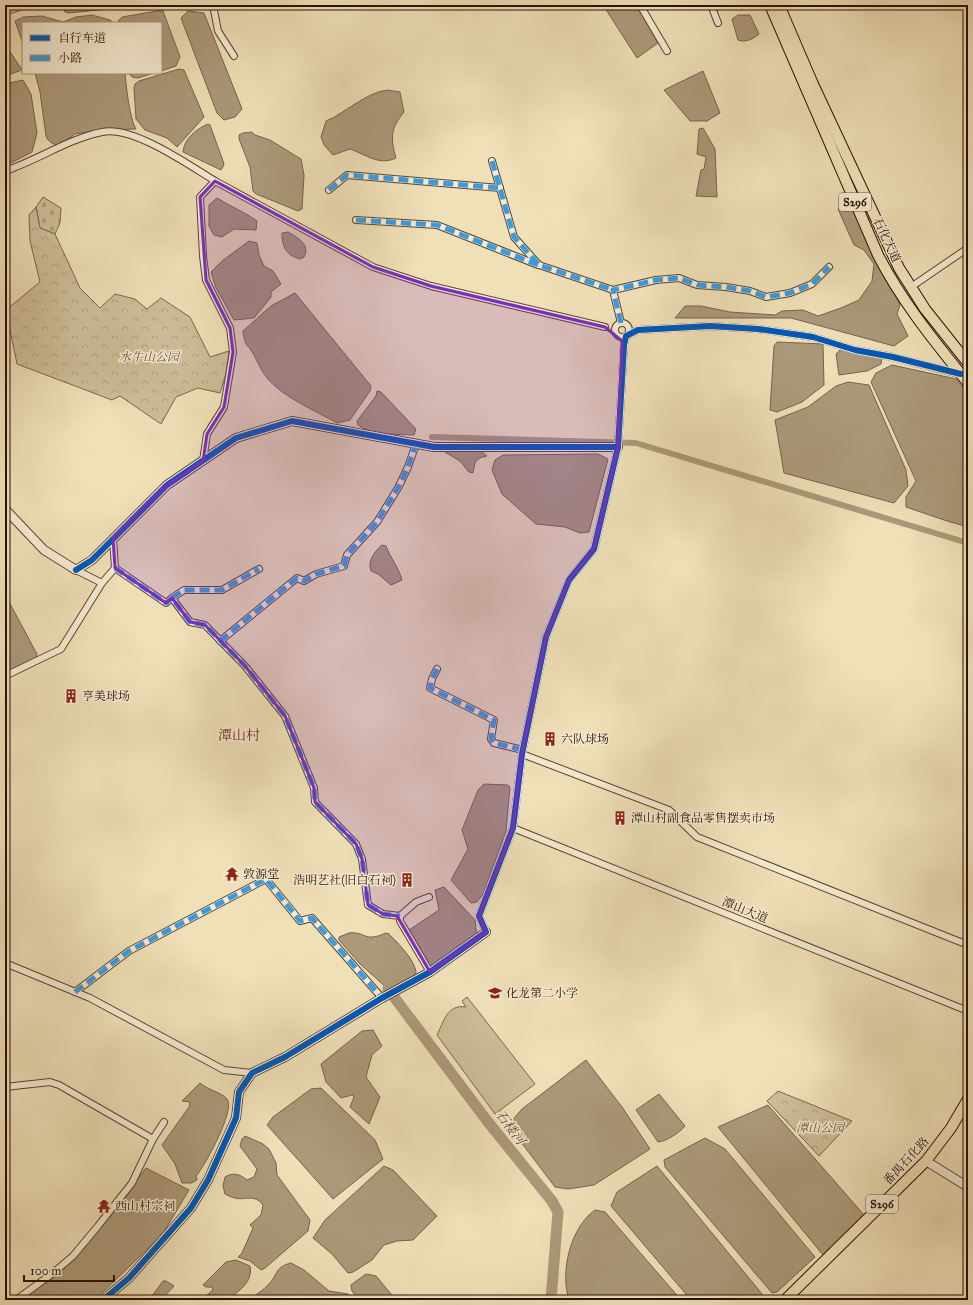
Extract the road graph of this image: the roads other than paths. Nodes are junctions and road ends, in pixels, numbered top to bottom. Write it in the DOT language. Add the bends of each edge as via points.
graph roads {
  1 [pos="213,5"];
  2 [pos="640,5"];
  3 [pos="710,5"];
  4 [pos="770,5"];
  5 [pos="779,5"];
  6 [pos="718,23"];
  7 [pos="667,51"];
  8 [pos="234,56"];
  9 [pos="492,161"];
  10 [pos="5,171"];
  11 [pos="215,181"];
  12 [pos="500,188"];
  13 [pos="329,190"];
  14 [pos="356,220"];
  15 [pos="968,248"];
  16 [pos="539,265"];
  17 [pos="830,267"];
  18 [pos="911,287"];
  19 [pos="613,290"];
  20 [pos="622,324"];
  21 [pos="605,326"];
  22 [pos="638,330"];
  23 [pos="617,335"];
  24 [pos="626,336"];
  25 [pos="624,345"];
  26 [pos="968,364"];
  27 [pos="961,374"];
  28 [pos="968,383"];
  29 [pos="416,444"];
  30 [pos="618,447"];
  31 [pos="203,461"];
  32 [pos="5,509"];
  33 [pos="113,538"];
  34 [pos="115,568"];
  35 [pos="259,569"];
  36 [pos="76,570"];
  37 [pos="102,583"];
  38 [pos="172,598"];
  39 [pos="220,641"];
  40 [pos="437,669"];
  41 [pos="5,676"];
  42 [pos="522,752"];
  43 [pos="513,828"];
  44 [pos="429,897"];
  45 [pos="400,916"];
  46 [pos="486,932"];
  47 [pos="968,945"];
  48 [pos="5,963"];
  49 [pos="430,972"];
  50 [pos="75,992"];
  51 [pos="385,997"];
  52 [pos="968,1011"];
  53 [pos="252,1074"];
  54 [pos="5,1087"];
  55 [pos="968,1099"];
  56 [pos="164,1122"];
  57 [pos="153,1139"];
  58 [pos="926,1161"];
  59 [pos="968,1187"];
  60 [pos="16,1300"];
  61 [pos="103,1300"];
  62 [pos="785,1300"];
  1 -- 8 [label="street" via="218,31"];
  2 -- 7 [label="street"];
  3 -- 6 [label="street"];
  4 -- 27 [label="main road, 石化大道 / S296" via="878,255 915,317"];
  5 -- 18 [label="main road, 石化大道 / S296" via="884,236"];
  9 -- 12 [label="street"];
  10 -- 11 [label="street" via="104,131 128,133"];
  11 -- 21 [label="street" via="373,267 431,286"];
  11 -- 31 [label="street" via="200,197 203,256 206,280 230,328 233,352 224,407 207,434"];
  12 -- 13 [label="street" via="347,175"];
  12 -- 16 [label="street" via="514,237"];
  14 -- 16 [label="street" via="437,225"];
  15 -- 18 [label="street"];
  16 -- 19 [label="street"];
  17 -- 19 [label="street" via="812,284 790,293 766,297 750,291 697,285 679,278 656,280"];
  18 -- 26 [label="main road, 石化大道 / S296"];
  19 -- 20 [label="street"];
  20 -- 21 [label="street"];
  20 -- 22 [label="street"];
  20 -- 23 [label="street" via="616,328"];
  20 -- 24 [label="street" via="629,329"];
  21 -- 23 [label="street"];
  22 -- 24 [label="street"];
  22 -- 27 [label="street" via="710,326 758,329 813,338"];
  23 -- 24 [label="street"];
  23 -- 25 [label="street"];
  24 -- 25 [label="street"];
  25 -- 30 [label="street"];
  27 -- 28 [label="main road, 石化大道 / S296"];
  29 -- 30 [label="street" via="434,447"];
  29 -- 31 [label="street" via="292,421 236,438"];
  29 -- 39 [label="street" via="398,488 377,522 347,555 344,566 316,574 304,581 297,578"];
  30 -- 42 [label="street" via="594,549 569,580 546,637"];
  31 -- 33 [label="street" via="167,485"];
  32 -- 36 [label="street" via="44,550"];
  33 -- 34 [label="street"];
  33 -- 36 [label="street" via="92,560"];
  34 -- 37 [label="street"];
  34 -- 38 [label="street" via="166,603"];
  35 -- 38 [label="street" via="222,590 184,590"];
  36 -- 37 [label="street"];
  37 -- 41 [label="street" via="61,649"];
  38 -- 39 [label="street" via="190,622 205,625"];
  39 -- 45 [label="street" via="245,666 285,716 314,788 315,802 356,844 362,859 368,905 383,914"];
  40 -- 42 [label="street" via="430,688 494,720 491,739 494,743"];
  42 -- 43 [label="street"];
  42 -- 47 [label="street" via="669,810 697,837"];
  43 -- 46 [label="street" via="479,916"];
  43 -- 52 [label="street, 潭山大道"];
  44 -- 45 [label="street" via="416,902"];
  45 -- 49 [label="street" via="400,921"];
  46 -- 49 [label="street"];
  48 -- 50 [label="street"];
  49 -- 51 [label="street"];
  50 -- 51 [label="street" via="130,951 266,879 300,921 312,918"];
  50 -- 53 [label="street" via="224,1070"];
  51 -- 53 [label="street"];
  53 -- 61 [label="street" via="239,1092 236,1118 208,1180 191,1208 129,1278"];
  54 -- 57 [label="street" via="50,1082 59,1085"];
  55 -- 58 [label="main road, 番禺石化路 / S296" via="951,1128"];
  56 -- 57 [label="street"];
  57 -- 60 [label="street" via="132,1183 73,1256"];
  58 -- 59 [label="street"];
  58 -- 62 [label="main road, 番禺石化路 / S296"];
}
